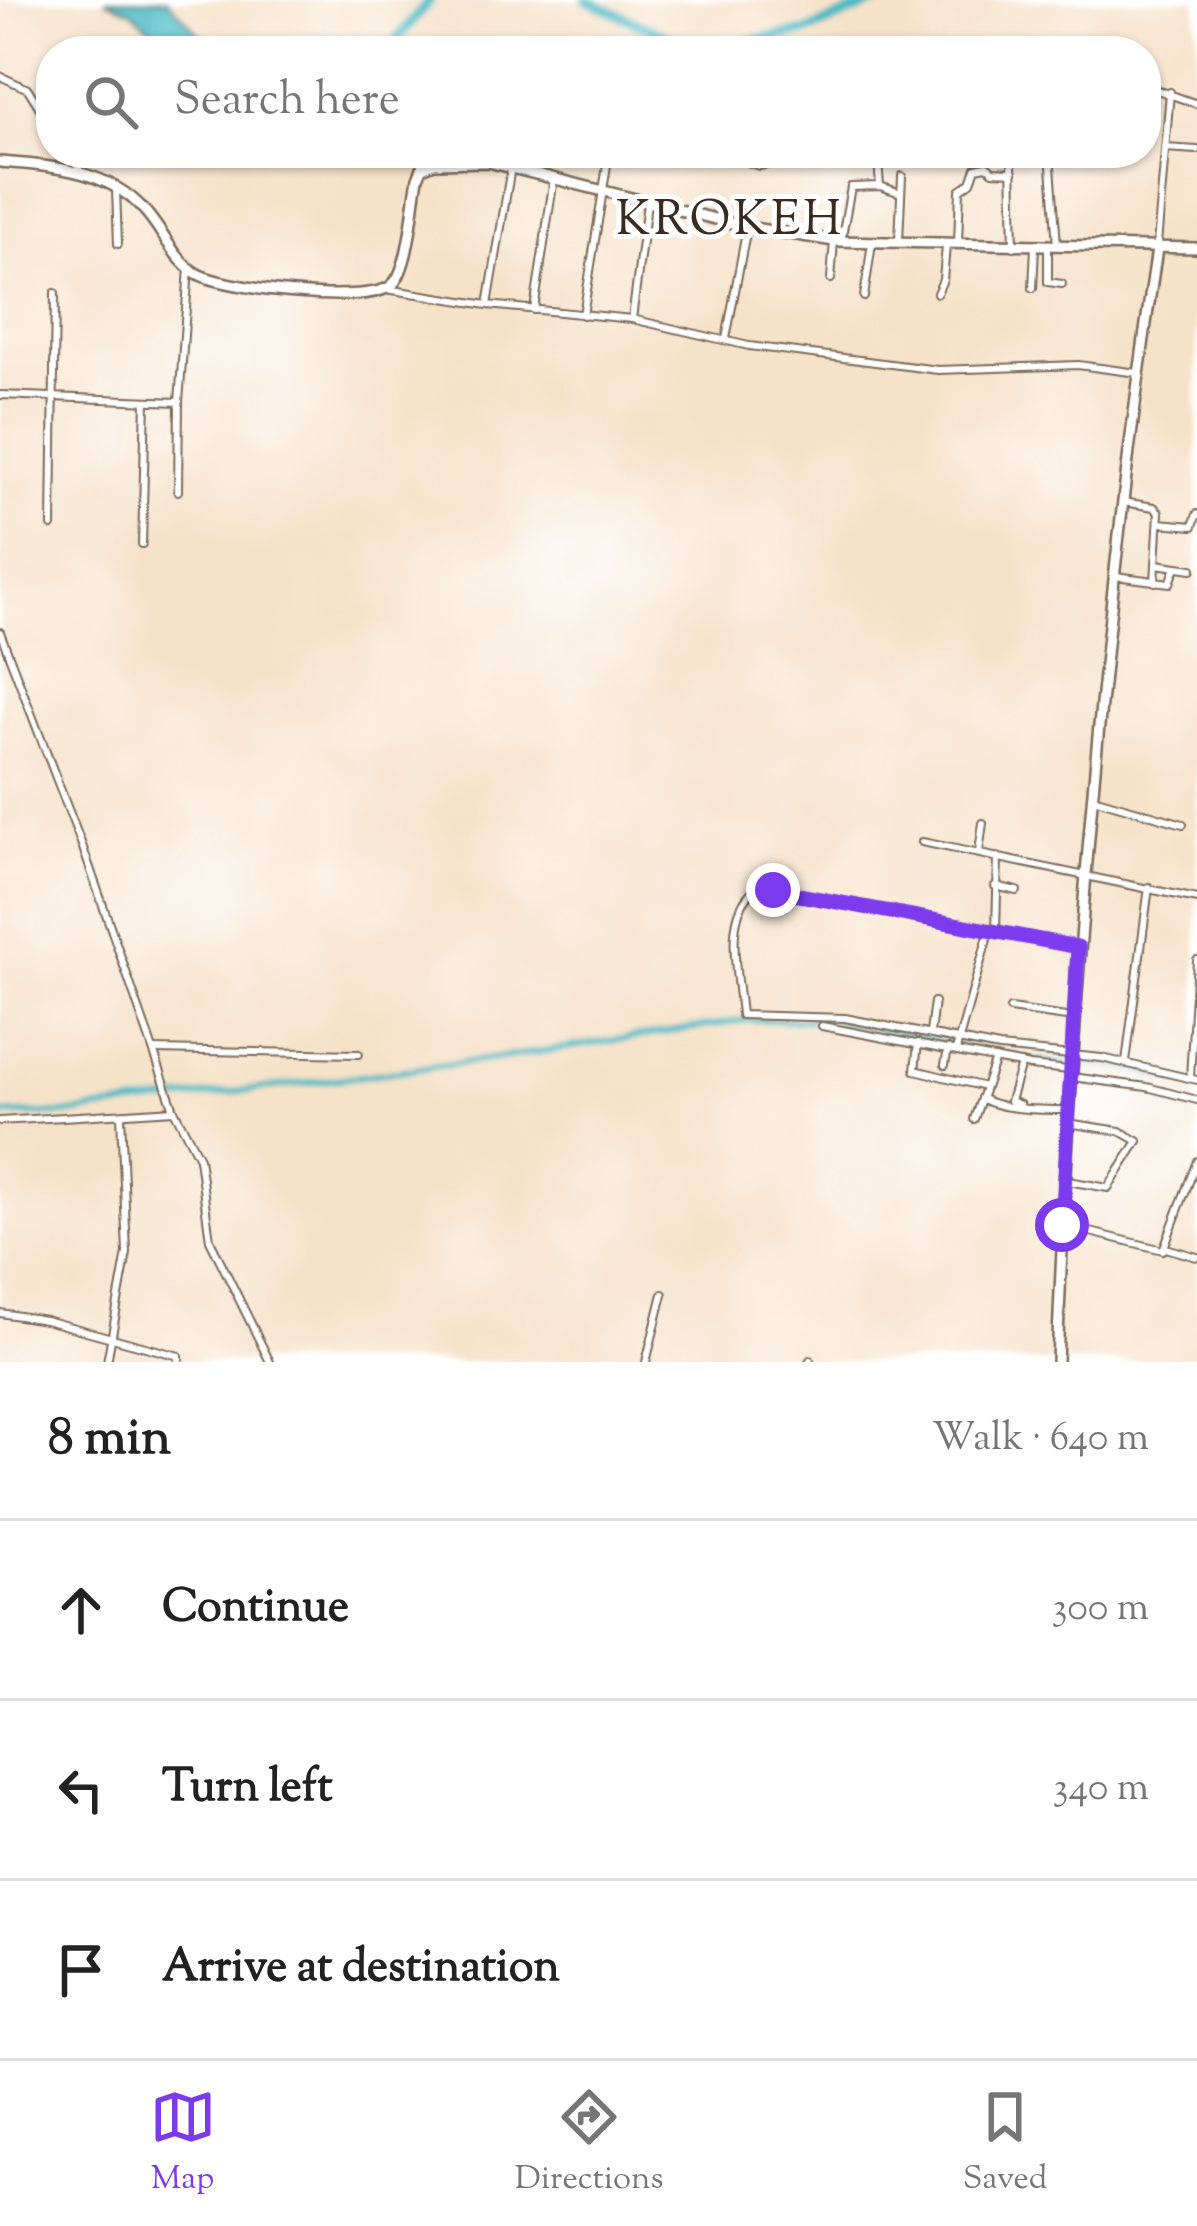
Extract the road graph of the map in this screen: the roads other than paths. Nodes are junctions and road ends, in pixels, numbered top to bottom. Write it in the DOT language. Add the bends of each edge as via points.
graph roads {
  1 [pos="0,76"];
  2 [pos="1161,90"];
  3 [pos="1170,92"];
  4 [pos="36,102"];
  5 [pos="1197,104"];
  6 [pos="1165,148"];
  7 [pos="1197,150"];
  8 [pos="0,162"];
  9 [pos="36,166"];
  10 [pos="49,168"];
  11 [pos="79,168"];
  12 [pos="422,168"];
  13 [pos="512,168"];
  14 [pos="519,168"];
  15 [pos="606,168"];
  16 [pos="879,168"];
  17 [pos="979,168"];
  18 [pos="991,168"];
  19 [pos="1012,168"];
  20 [pos="1050,168"];
  21 [pos="81,172"];
  22 [pos="1012,172"];
  23 [pos="902,176"];
  24 [pos="554,178"];
  25 [pos="880,186"];
  26 [pos="602,189"];
  27 [pos="116,190"];
  28 [pos="901,193"];
  29 [pos="647,202"];
  30 [pos="747,226"];
  31 [pos="838,242"];
  32 [pos="872,243"];
  33 [pos="118,244"];
  34 [pos="899,244"];
  35 [pos="952,246"];
  36 [pos="1014,247"];
  37 [pos="1035,247"];
  38 [pos="1053,248"];
  39 [pos="1197,248"];
  40 [pos="1156,249"];
  41 [pos="184,263"];
  42 [pos="831,279"];
  43 [pos="1062,284"];
  44 [pos="1033,288"];
  45 [pos="386,289"];
  46 [pos="55,292"];
  47 [pos="937,292"];
  48 [pos="864,297"];
  49 [pos="488,304"];
  50 [pos="534,310"];
  51 [pos="583,315"];
  52 [pos="632,319"];
  53 [pos="726,339"];
  54 [pos="1138,373"];
  55 [pos="0,395"];
  56 [pos="52,399"];
  57 [pos="146,401"];
  58 [pos="178,402"];
  59 [pos="178,491"];
  60 [pos="1123,502"];
  61 [pos="1197,514"];
  62 [pos="1160,523"];
  63 [pos="52,526"];
  64 [pos="142,544"];
  65 [pos="1156,564"];
  66 [pos="1176,567"];
  67 [pos="1192,569"];
  68 [pos="1114,576"];
  69 [pos="1155,582"];
  70 [pos="0,632"];
  71 [pos="1093,798"];
  72 [pos="983,823"];
  73 [pos="1183,824"];
  74 [pos="922,842"];
  75 [pos="979,852"];
  76 [pos="998,857"];
  77 [pos="1084,873"];
  78 [pos="994,886"];
  79 [pos="1149,887"];
  80 [pos="1017,891"];
  81 [pos="1197,899"];
  82 [pos="993,930"];
  83 [pos="1078,947"];
  84 [pos="1197,960"];
  85 [pos="934,1002"];
  86 [pos="1010,1009"];
  87 [pos="1073,1018"];
  88 [pos="822,1026"];
  89 [pos="930,1033"];
  90 [pos="959,1038"];
  91 [pos="919,1043"];
  92 [pos="952,1049"];
  93 [pos="154,1050"];
  94 [pos="359,1054"];
  95 [pos="995,1059"];
  96 [pos="1126,1063"];
  97 [pos="1021,1064"];
  98 [pos="944,1065"];
  99 [pos="1069,1065"];
  100 [pos="1193,1079"];
  101 [pos="986,1087"];
  102 [pos="982,1098"];
  103 [pos="1197,1100"];
  104 [pos="173,1106"];
  105 [pos="1022,1106"];
  106 [pos="1008,1109"];
  107 [pos="1067,1110"];
  108 [pos="121,1115"];
  109 [pos="974,1119"];
  110 [pos="1006,1120"];
  111 [pos="0,1121"];
  112 [pos="1066,1124"];
  113 [pos="1197,1161"];
  114 [pos="1064,1180"];
  115 [pos="1062,1225"];
  116 [pos="1166,1248"];
  117 [pos="1197,1257"];
  118 [pos="663,1294"];
  119 [pos="0,1313"];
  120 [pos="111,1336"];
  121 [pos="106,1362"];
  122 [pos="178,1362"];
  123 [pos="270,1362"];
  124 [pos="646,1362"];
  125 [pos="1057,1362"];
  1 -- 4 [label="street"];
  2 -- 3 [label="street"];
  3 -- 5 [label="street"];
  3 -- 6 [label="street"];
  6 -- 7 [label="street"];
  6 -- 40 [label="street"];
  8 -- 9 [label="street"];
  10 -- 21 [label="street"];
  11 -- 21 [label="street"];
  12 -- 45 [label="street" via="402,268"];
  13 -- 49 [label="street"];
  14 -- 24 [label="street"];
  15 -- 26 [label="street"];
  16 -- 25 [label="street"];
  17 -- 35 [label="street" via="961,188"];
  18 -- 22 [label="street"];
  19 -- 22 [label="street"];
  20 -- 38 [label="street"];
  21 -- 27 [label="street"];
  22 -- 36 [label="street"];
  23 -- 28 [label="street"];
  24 -- 26 [label="street"];
  24 -- 50 [label="street"];
  25 -- 28 [label="street"];
  25 -- 31 [label="street" via="851,187"];
  26 -- 29 [label="street"];
  26 -- 51 [label="street"];
  27 -- 33 [label="street"];
  27 -- 41 [label="street" via="144,209"];
  28 -- 34 [label="street"];
  29 -- 30 [label="street"];
  29 -- 52 [label="street"];
  30 -- 31 [label="street"];
  30 -- 53 [label="street"];
  31 -- 32 [label="street"];
  31 -- 42 [label="street"];
  32 -- 34 [label="street"];
  32 -- 48 [label="street"];
  34 -- 35 [label="street"];
  35 -- 36 [label="street"];
  35 -- 47 [label="street"];
  36 -- 37 [label="street"];
  37 -- 38 [label="street"];
  37 -- 44 [label="street"];
  38 -- 40 [label="street"];
  38 -- 43 [label="street" via="1047,278"];
  39 -- 40 [label="street"];
  40 -- 54 [label="street"];
  41 -- 45 [label="street" via="201,276 247,285 343,296"];
  41 -- 58 [label="street"];
  45 -- 49 [label="street"];
  46 -- 56 [label="street"];
  49 -- 50 [label="street"];
  50 -- 51 [label="street"];
  51 -- 52 [label="street"];
  52 -- 53 [label="street"];
  53 -- 54 [label="street" via="938,370 1078,365"];
  54 -- 60 [label="street"];
  55 -- 56 [label="street"];
  56 -- 57 [label="street"];
  56 -- 63 [label="street"];
  57 -- 58 [label="street"];
  57 -- 64 [label="street"];
  58 -- 59 [label="street"];
  60 -- 62 [label="street" via="1154,507"];
  60 -- 68 [label="street"];
  61 -- 62 [label="street" via="1193,526"];
  62 -- 65 [label="street"];
  65 -- 66 [label="street"];
  65 -- 69 [label="street"];
  66 -- 67 [label="street"];
  66 -- 69 [label="street" via="1173,582"];
  68 -- 69 [label="street"];
  68 -- 71 [label="street"];
  70 -- 93 [label="street"];
  71 -- 73 [label="street"];
  71 -- 77 [label="street"];
  72 -- 75 [label="street"];
  74 -- 75 [label="street"];
  75 -- 76 [label="street"];
  76 -- 77 [label="street"];
  76 -- 78 [label="street"];
  77 -- 79 [label="street"];
  77 -- 83 [label="street"];
  78 -- 80 [label="street"];
  78 -- 82 [label="street"];
  79 -- 81 [label="street"];
  79 -- 96 [label="street"];
  82 -- 83 [label="street"];
  82 -- 89 [label="street" via="773,890 754,889 742,899 741,1015 826,1016"];
  82 -- 90 [label="street"];
  83 -- 87 [label="street"];
  84 -- 100 [label="street"];
  85 -- 89 [label="street"];
  86 -- 87 [label="street"];
  87 -- 99 [label="street"];
  88 -- 91 [label="street"];
  89 -- 90 [label="street"];
  90 -- 92 [label="street"];
  90 -- 99 [label="street"];
  91 -- 92 [label="street"];
  91 -- 101 [label="street" via="915,1070"];
  92 -- 95 [label="street"];
  92 -- 98 [label="street"];
  93 -- 94 [label="street"];
  93 -- 104 [label="street"];
  95 -- 97 [label="street"];
  95 -- 101 [label="street"];
  96 -- 99 [label="street"];
  96 -- 100 [label="street"];
  97 -- 99 [label="street"];
  97 -- 105 [label="street" via="1010,1101"];
  99 -- 103 [label="street"];
  99 -- 107 [label="street"];
  101 -- 102 [label="street"];
  102 -- 106 [label="street"];
  102 -- 109 [label="street"];
  104 -- 108 [label="street"];
  104 -- 123 [label="street" via="199,1158 214,1251"];
  105 -- 106 [label="street"];
  105 -- 107 [label="street"];
  106 -- 110 [label="street"];
  107 -- 112 [label="street"];
  108 -- 111 [label="street"];
  108 -- 120 [label="street" via="127,1253"];
  112 -- 114 [label="street"];
  112 -- 114 [label="street" via="1120,1131 1138,1144 1108,1188"];
  113 -- 116 [label="street"];
  114 -- 115 [label="street"];
  115 -- 116 [label="street"];
  115 -- 125 [label="street"];
  116 -- 117 [label="street"];
  118 -- 124 [label="street"];
  119 -- 120 [label="street"];
  120 -- 121 [label="street"];
  120 -- 122 [label="street"];
}
